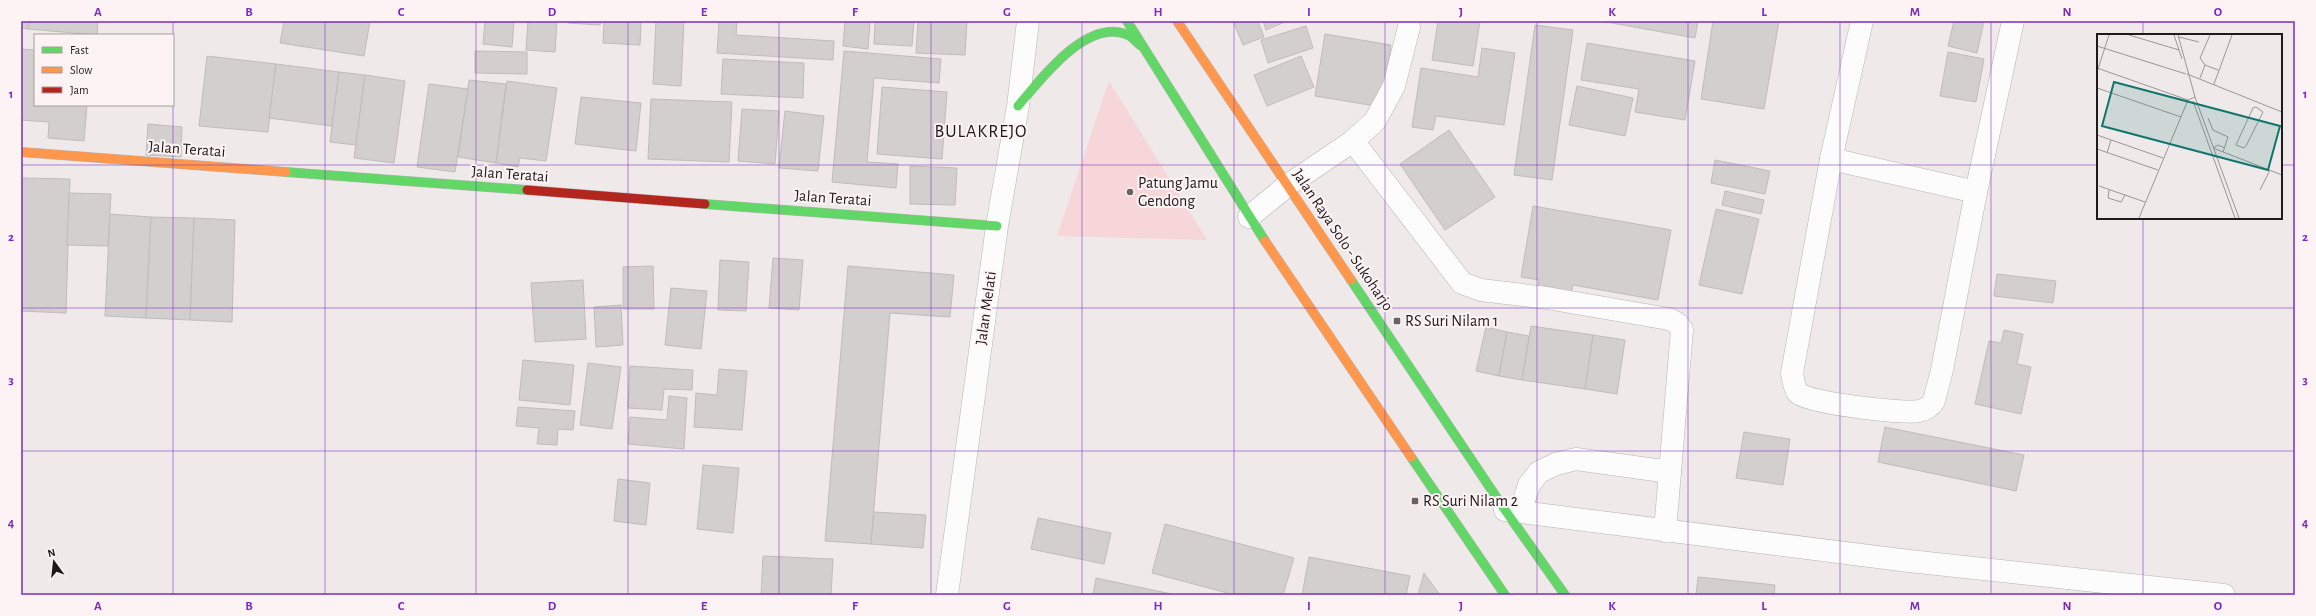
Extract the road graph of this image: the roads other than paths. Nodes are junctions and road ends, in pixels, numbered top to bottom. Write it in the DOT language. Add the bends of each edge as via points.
graph roads {
  1 [pos="1028,21"];
  2 [pos="1127,21"];
  3 [pos="1177,21"];
  4 [pos="1862,21"];
  5 [pos="2013,21"];
  6 [pos="1408,27"];
  7 [pos="1144,48"];
  8 [pos="1018,106"];
  9 [pos="1353,141"];
  10 [pos="21,152"];
  11 [pos="1831,159"];
  12 [pos="1288,185"];
  13 [pos="1976,192"];
  14 [pos="1249,217"];
  15 [pos="997,226"];
  16 [pos="1670,472"];
  17 [pos="1512,511"];
  18 [pos="1665,531"];
  19 [pos="947,595"];
  20 [pos="1505,595"];
  21 [pos="1565,595"];
  22 [pos="2224,595"];
  1 -- 8 [label="street, Jalan Melati"];
  2 -- 7 [label="main road"];
  3 -- 12 [label="main road, Jalan Raya Solo - Sukoharjo"];
  4 -- 11 [label="street"];
  5 -- 13 [label="street"];
  6 -- 9 [label="street" via="1394,86 1375,121"];
  7 -- 8 [label="main road" via="1129,35 1118,32 1105,32 1089,38 1074,46 1050,68"];
  7 -- 14 [label="main road"];
  8 -- 15 [label="street, Jalan Melati"];
  9 -- 12 [label="street"];
  9 -- 16 [label="street" via="1462,283 1481,290 1547,298 1669,319 1680,326 1681,344"];
  10 -- 15 [label="main road, Jalan Teratai"];
  11 -- 13 [label="street"];
  11 -- 13 [label="street" via="1792,373 1798,393 1806,398 1851,406 1919,411 1931,405 1942,370"];
  12 -- 14 [label="street"];
  12 -- 17 [label="main road, Jalan Raya Solo - Sukoharjo"];
  14 -- 20 [label="main road"];
  15 -- 19 [label="street, Jalan Melati"];
  16 -- 17 [label="street" via="1576,459 1539,472"];
  16 -- 18 [label="street"];
  17 -- 18 [label="street"];
  17 -- 21 [label="main road, Jalan Raya Solo - Sukoharjo"];
  18 -- 22 [label="street" via="1909,562"];
}
